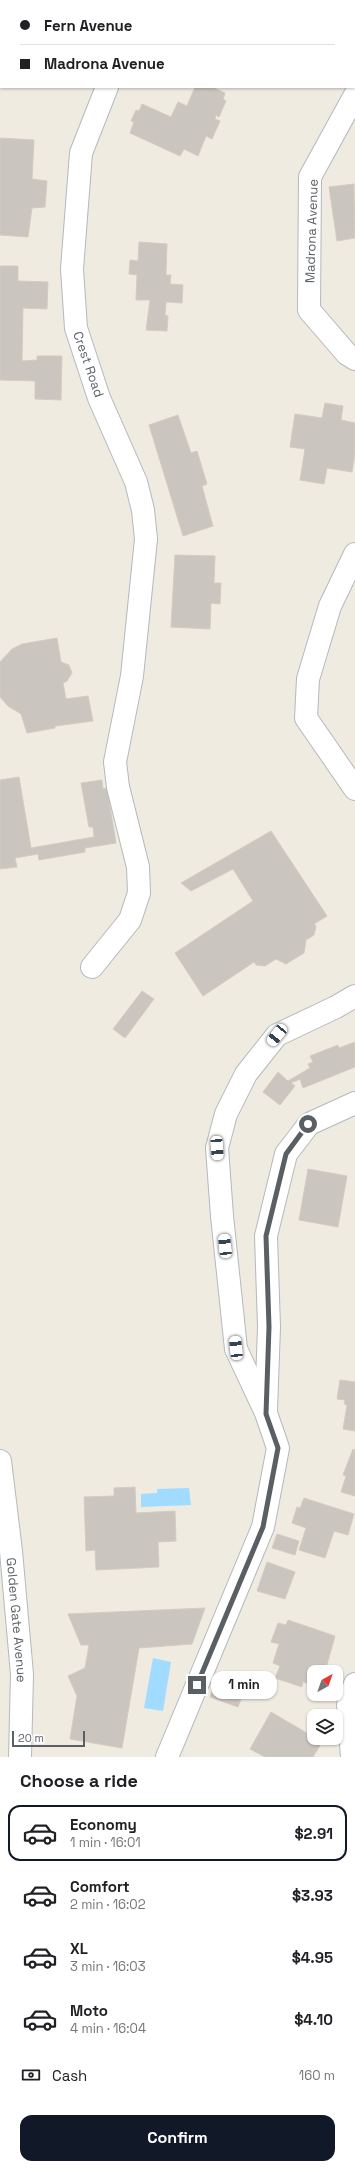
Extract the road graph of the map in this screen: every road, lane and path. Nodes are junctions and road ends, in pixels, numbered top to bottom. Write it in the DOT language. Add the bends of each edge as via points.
graph roads {
  1 [pos="108,88"];
  2 [pos="355,95"];
  3 [pos="355,359"];
  4 [pos="355,554"];
  5 [pos="355,789"];
  6 [pos="92,967"];
  7 [pos="355,996"];
  8 [pos="355,1103"];
  9 [pos="266,1414"];
  10 [pos="0,1460"];
  11 [pos="355,1684"];
  12 [pos="20,1757"];
  13 [pos="167,1757"];
  14 [pos="352,1757"];
  1 -- 6 [label="street, Crest Road" via="81,153 72,270 76,328 99,398 136,482 143,510 146,539 132,676 115,762 118,788 138,867 139,893 130,920"];
  2 -- 3 [label="street, Madrona Avenue" via="310,177 309,310 347,354"];
  4 -- 5 [label="street" via="330,606 308,679 306,718"];
  7 -- 9 [label="street" via="277,1035 246,1074 226,1114 217,1148 236,1348"];
  8 -- 9 [label="street" via="308,1124 286,1154 266,1236 269,1327"];
  9 -- 13 [label="street" via="278,1448 263,1527"];
  10 -- 12 [label="street, Golden Gate Avenue" via="22,1674"];
  11 -- 14 [label="street" via="348,1705"];
}
